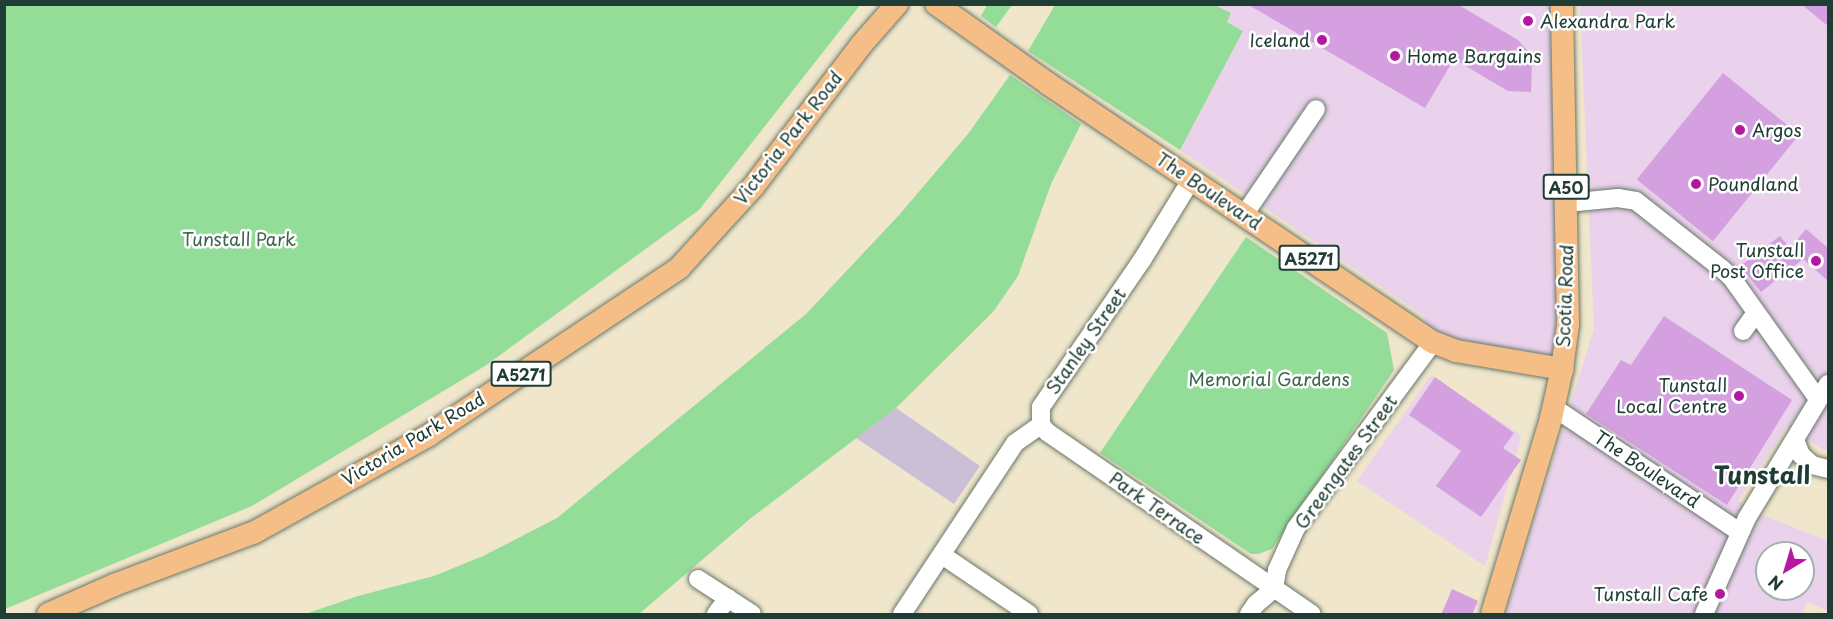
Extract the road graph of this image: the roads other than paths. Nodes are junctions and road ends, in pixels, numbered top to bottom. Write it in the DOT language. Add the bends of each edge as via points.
graph roads {
  1 [pos="897,4"];
  2 [pos="936,4"];
  3 [pos="1562,4"];
  4 [pos="1316,109"];
  5 [pos="1191,180"];
  6 [pos="1567,203"];
  7 [pos="1244,215"];
  8 [pos="1755,314"];
  9 [pos="1743,331"];
  10 [pos="1433,342"];
  11 [pos="1562,369"];
  12 [pos="1828,384"];
  13 [pos="1818,399"];
  14 [pos="1553,407"];
  15 [pos="1041,425"];
  16 [pos="1795,440"];
  17 [pos="1828,469"];
  18 [pos="1740,532"];
  19 [pos="942,555"];
  20 [pos="698,579"];
  21 [pos="1274,589"];
  22 [pos="728,597"];
  23 [pos="1252,610"];
  24 [pos="48,615"];
  25 [pos="716,615"];
  26 [pos="752,615"];
  27 [pos="902,615"];
  28 [pos="1029,615"];
  29 [pos="1312,615"];
  30 [pos="1492,615"];
  31 [pos="1704,615"];
  1 -- 24 [label="main road, Victoria Park Road / A5271" via="753,187 679,268 429,435 255,532 114,585"];
  2 -- 5 [label="main road, The Boulevard / A5271"];
  3 -- 6 [label="main road, Scotia Road / A50"];
  4 -- 7 [label="street"];
  5 -- 7 [label="main road, The Boulevard / A5271"];
  5 -- 15 [label="street, Stanley Street" via="1142,260 1041,407"];
  6 -- 8 [label="street" via="1618,198 1636,201 1731,277"];
  6 -- 11 [label="main road, Scotia Road / A50" via="1568,324"];
  7 -- 10 [label="main road, The Boulevard / A5271"];
  8 -- 9 [label="street"];
  8 -- 13 [label="street"];
  10 -- 11 [label="main road, The Boulevard / A5271" via="1456,351"];
  10 -- 21 [label="street, Greengates Street" via="1296,528 1277,570"];
  11 -- 14 [label="main road, Scotia Road / A50"];
  12 -- 13 [label="street"];
  13 -- 16 [label="street"];
  14 -- 18 [label="street, The Boulevard"];
  14 -- 30 [label="main road, Scotia Road / A50"];
  15 -- 19 [label="street" via="1015,443"];
  15 -- 21 [label="street, Park Terrace"];
  16 -- 17 [label="street" via="1801,455 1812,465"];
  16 -- 18 [label="street"];
  18 -- 31 [label="street"];
  19 -- 27 [label="street"];
  19 -- 28 [label="street"];
  20 -- 22 [label="street"];
  21 -- 23 [label="street"];
  21 -- 29 [label="street, Park Terrace"];
  22 -- 25 [label="street"];
  22 -- 26 [label="street"];
}
